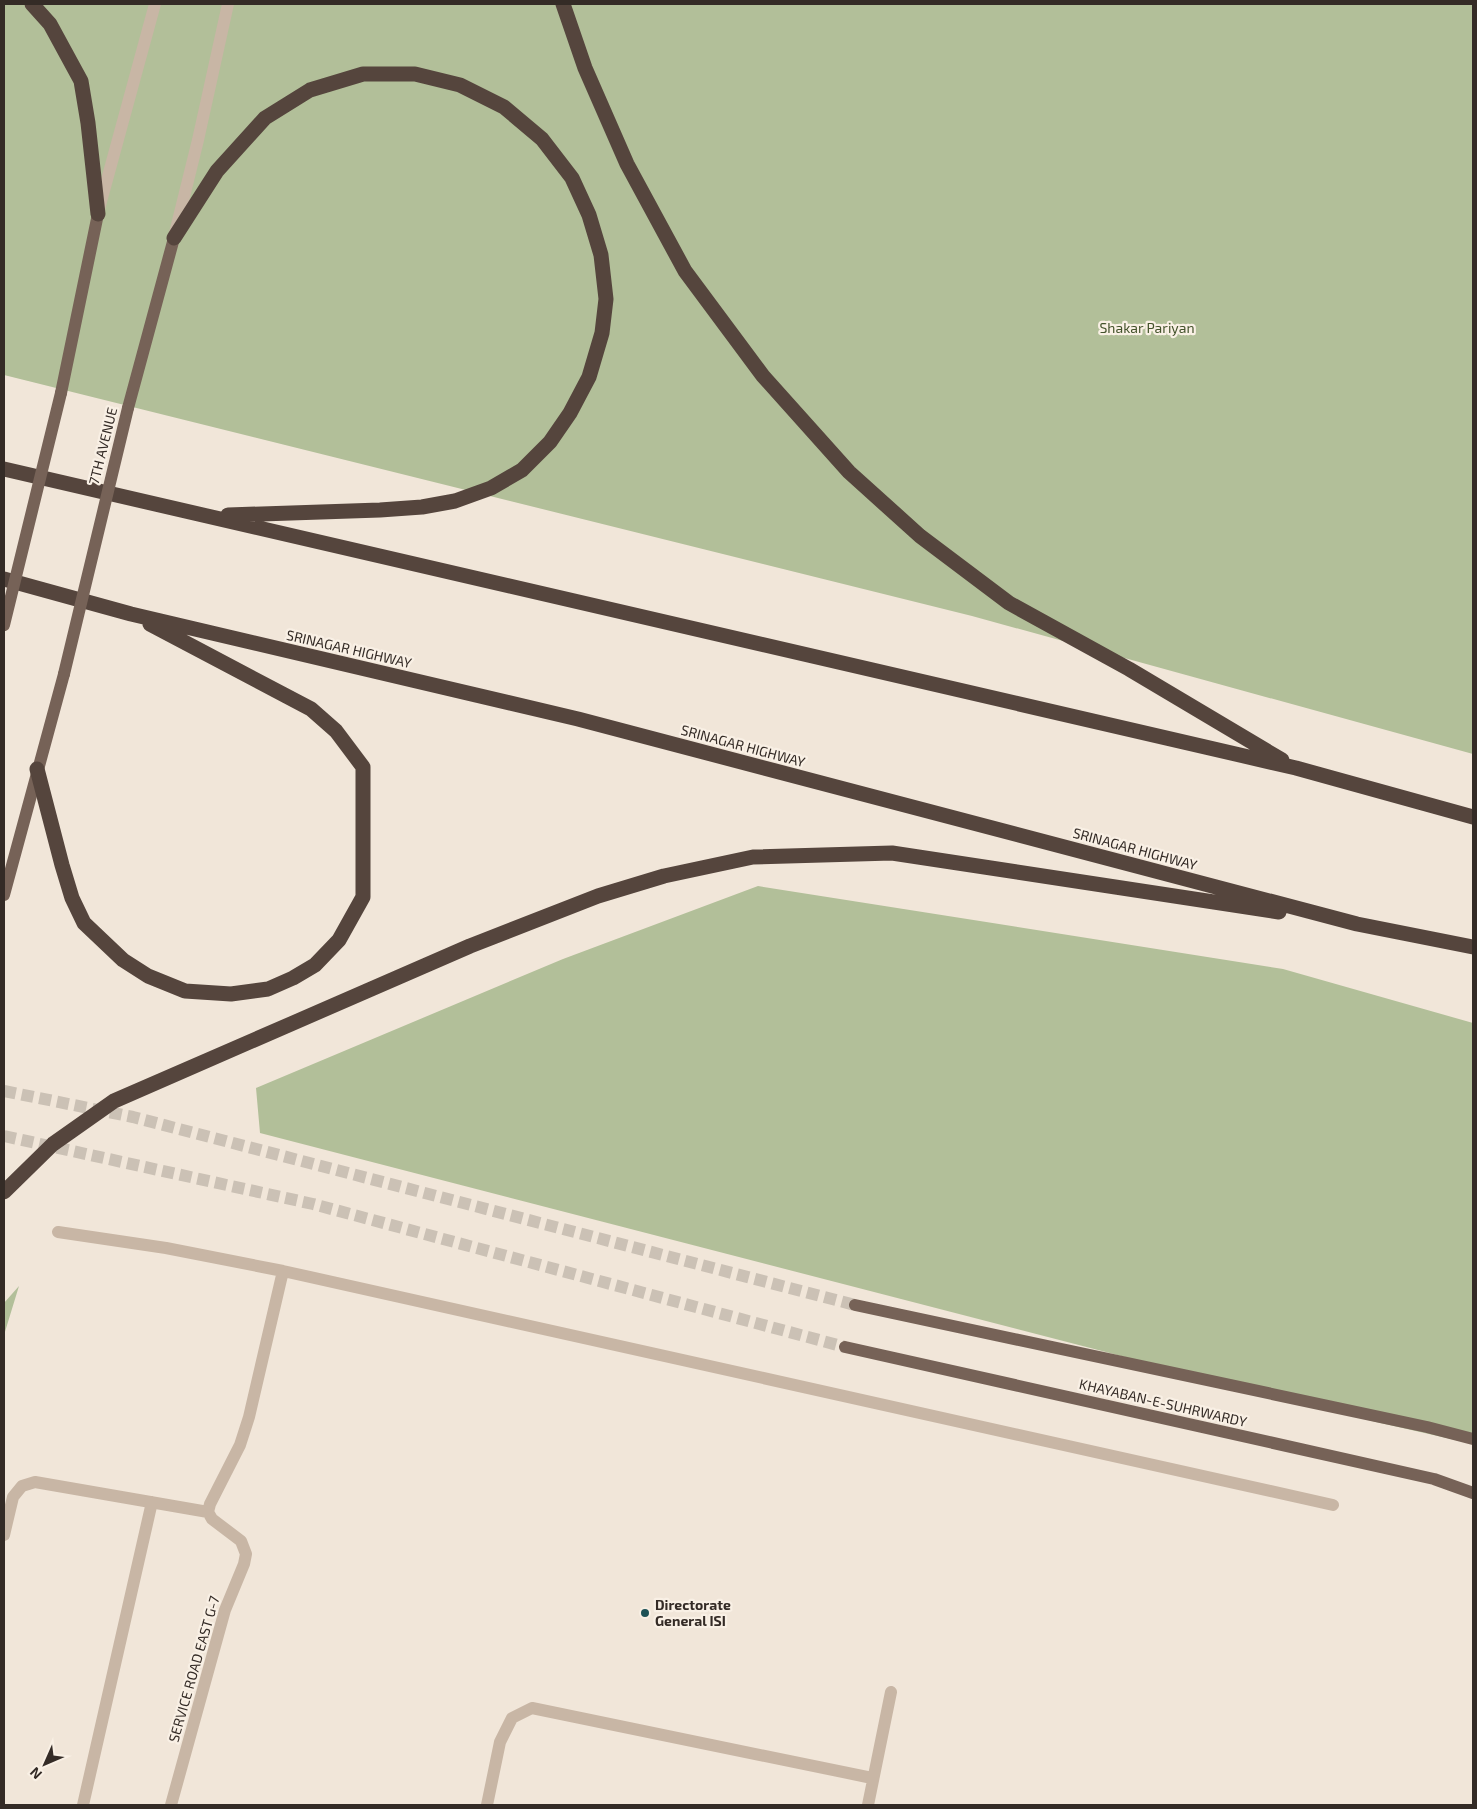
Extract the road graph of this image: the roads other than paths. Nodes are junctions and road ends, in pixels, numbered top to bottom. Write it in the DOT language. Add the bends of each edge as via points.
graph roads {
  1 [pos="32,4"];
  2 [pos="155,4"];
  3 [pos="228,4"];
  4 [pos="563,4"];
  5 [pos="98,214"];
  6 [pos="174,238"];
  7 [pos="4,469"];
  8 [pos="207,515"];
  9 [pos="4,579"];
  10 [pos="131,614"];
  11 [pos="4,625"];
  12 [pos="1296,768"];
  13 [pos="37,769"];
  14 [pos="1473,817"];
  15 [pos="4,895"];
  16 [pos="1357,924"];
  17 [pos="1473,947"];
  18 [pos="4,1192"];
  19 [pos="58,1232"];
  20 [pos="283,1272"];
  21 [pos="855,1305"];
  22 [pos="845,1347"];
  23 [pos="1473,1439"];
  24 [pos="1473,1492"];
  25 [pos="152,1502"];
  26 [pos="1333,1505"];
  27 [pos="208,1512"];
  28 [pos="4,1535"];
  29 [pos="891,1692"];
  30 [pos="872,1778"];
  31 [pos="83,1805"];
  32 [pos="171,1805"];
  33 [pos="487,1805"];
  34 [pos="868,1805"];
  1 -- 5 [label="highway" via="50,24 81,81"];
  2 -- 5 [label="street"];
  3 -- 6 [label="street, 7TH AVENUE"];
  4 -- 12 [label="highway" via="585,68 626,164 685,271 763,376 849,472 920,536 1009,603 1129,669"];
  5 -- 11 [label="main road, bridge" via="61,393"];
  6 -- 8 [label="highway" via="217,170 265,118 310,90 362,74 415,74 460,85 504,107 542,139 572,178 589,215 601,255 606,299 602,333 589,377 550,442 522,470 491,488 455,501 422,507"];
  6 -- 13 [label="main road, 7TH AVENUE, bridge"];
  7 -- 8 [label="highway"];
  8 -- 12 [label="highway"];
  9 -- 10 [label="highway, SRINAGAR HIGHWAY"];
  10 -- 13 [label="highway" via="311,709 336,731 363,767 363,897 339,940 315,965 268,989 231,994 185,991 148,976 122,960 84,923 72,898"];
  10 -- 16 [label="highway, SRINAGAR HIGHWAY" via="578,720"];
  12 -- 14 [label="highway"];
  13 -- 15 [label="main road, 7TH AVENUE"];
  16 -- 17 [label="highway, SRINAGAR HIGHWAY"];
  16 -- 18 [label="highway" via="892,853 753,857 664,876 598,896 470,946 114,1101 53,1144"];
  19 -- 20 [label="street" via="166,1248"];
  20 -- 26 [label="street"];
  20 -- 27 [label="street" via="249,1417 240,1445"];
  21 -- 23 [label="main road"];
  22 -- 24 [label="main road, KHAYABAN-E-SUHRWARDY" via="1434,1479"];
  25 -- 27 [label="street"];
  25 -- 28 [label="street" via="35,1482 22,1486 13,1497"];
  25 -- 31 [label="street"];
  27 -- 32 [label="street, SERVICE ROAD EAST G-7" via="241,1541 246,1554 225,1610"];
  29 -- 30 [label="street"];
  30 -- 33 [label="street" via="532,1708 512,1718 500,1742"];
  30 -- 34 [label="street"];
}
